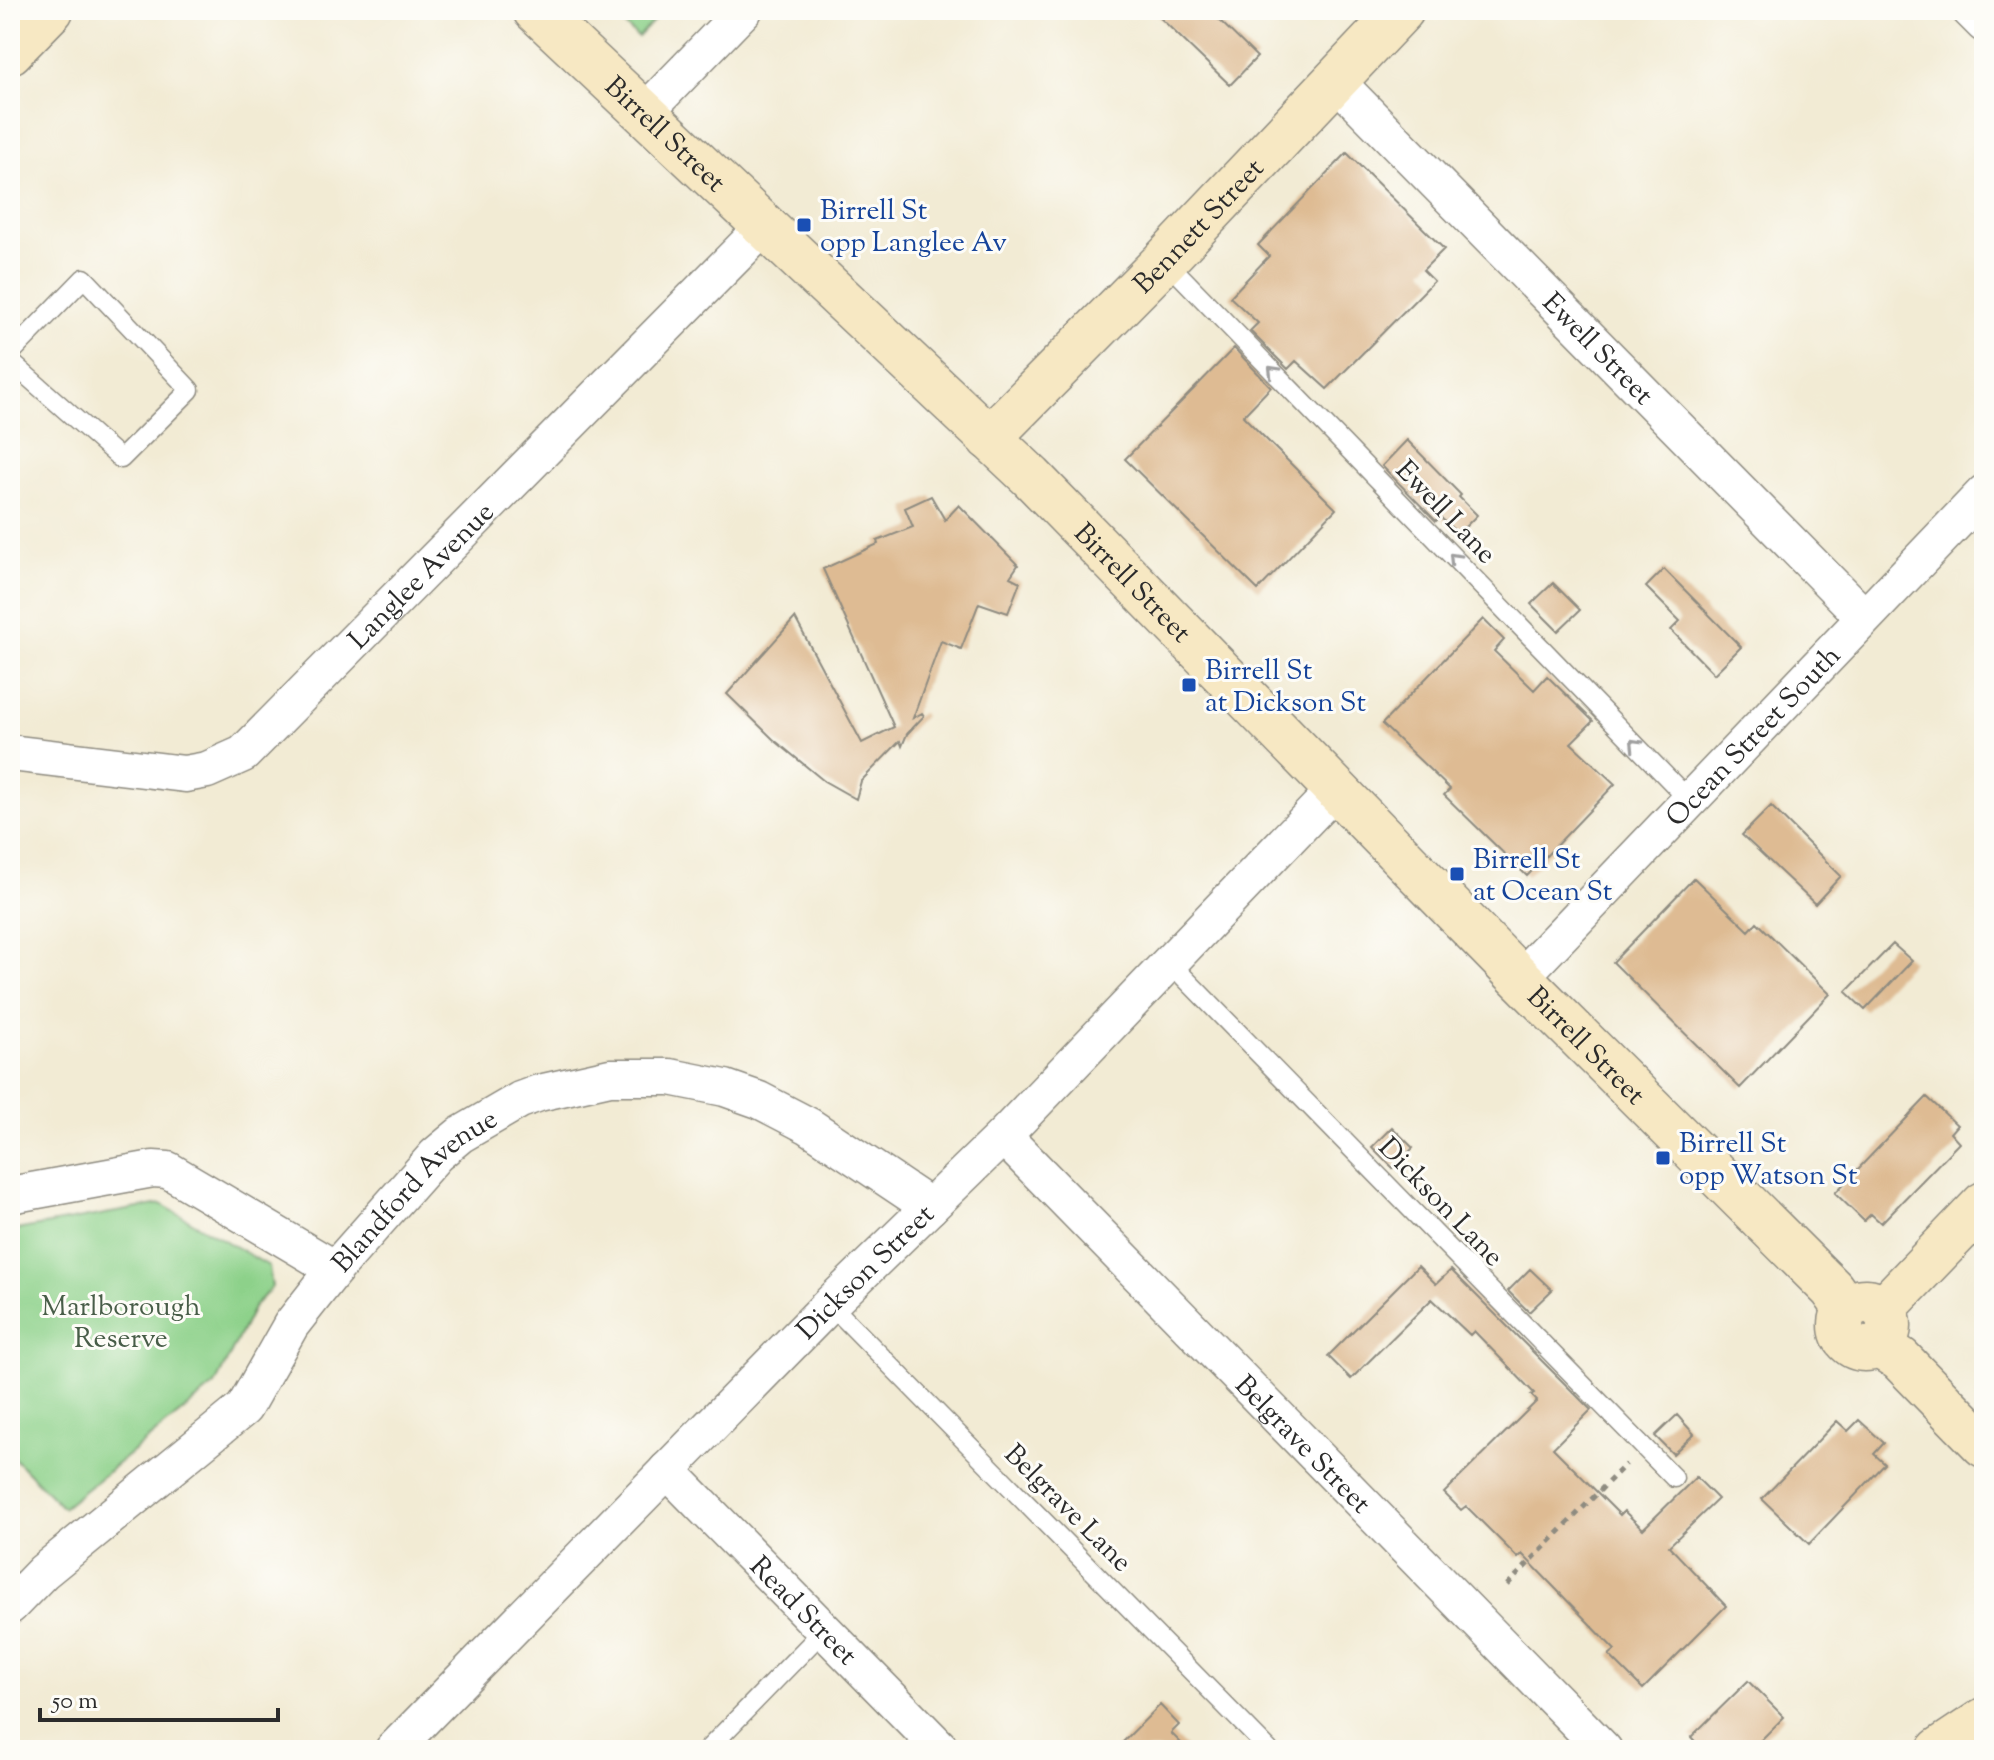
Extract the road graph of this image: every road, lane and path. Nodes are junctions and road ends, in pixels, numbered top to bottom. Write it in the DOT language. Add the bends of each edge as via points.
graph roads {
  1 [pos="51,10"];
  2 [pos="535,10"];
  3 [pos="744,10"];
  4 [pos="1402,10"];
  5 [pos="1970,10"];
  6 [pos="1984,24"];
  7 [pos="10,52"];
  8 [pos="1335,80"];
  9 [pos="645,112"];
  10 [pos="765,226"];
  11 [pos="1165,260"];
  12 [pos="10,354"];
  13 [pos="10,361"];
  14 [pos="989,438"];
  15 [pos="1984,493"];
  16 [pos="1864,617"];
  17 [pos="10,753"];
  18 [pos="1335,790"];
  19 [pos="1689,800"];
  20 [pos="1170,963"];
  21 [pos="1520,978"];
  22 [pos="1003,1136"];
  23 [pos="10,1195"];
  24 [pos="1984,1204"];
  25 [pos="930,1207"];
  26 [pos="335,1269"];
  27 [pos="830,1304"];
  28 [pos="1869,1321"];
  29 [pos="1984,1445"];
  30 [pos="1643,1446"];
  31 [pos="667,1470"];
  32 [pos="1674,1478"];
  33 [pos="1507,1585"];
  34 [pos="10,1606"];
  35 [pos="824,1630"];
  36 [pos="1984,1720"];
  37 [pos="393,1750"];
  38 [pos="707,1750"];
  39 [pos="942,1750"];
  40 [pos="1269,1750"];
  41 [pos="1604,1750"];
  42 [pos="1939,1750"];
  1 -- 7 [label="main road"];
  2 -- 9 [label="main road, Birrell Street"];
  3 -- 9 [label="street"];
  4 -- 8 [label="main road, Bennett Street"];
  5 -- 6 [label="street"];
  8 -- 11 [label="main road, Bennett Street"];
  8 -- 16 [label="street, Ewell Street"];
  9 -- 10 [label="main road, Birrell Street"];
  10 -- 14 [label="main road, Birrell Street"];
  10 -- 17 [label="street, Langlee Avenue" via="243,754 185,774"];
  11 -- 14 [label="main road, Bennett Street"];
  19 -- 11 [label="lane, Ewell Lane, one-way"];
  12 -- 13 [label="lane" via="84,278 190,390 121,459"];
  14 -- 18 [label="main road, Birrell Street"];
  15 -- 16 [label="street, Ocean Street South"];
  16 -- 19 [label="street, Ocean Street South"];
  18 -- 20 [label="street, Dickson Street"];
  18 -- 21 [label="main road, Birrell Street"];
  19 -- 21 [label="street, Ocean Street South"];
  20 -- 22 [label="street, Dickson Street"];
  20 -- 30 [label="lane, Dickson Lane"];
  21 -- 28 [label="main road, Birrell Street"];
  22 -- 25 [label="street, Dickson Street"];
  22 -- 41 [label="street, Belgrave Street"];
  23 -- 26 [label="street" via="168,1170"];
  24 -- 28 [label="main road"];
  25 -- 26 [label="street, Blandford Avenue" via="809,1126 759,1100 697,1081 610,1077 529,1096 460,1135"];
  25 -- 27 [label="street, Dickson Street"];
  26 -- 34 [label="street, Blandford Avenue" via="291,1325 244,1408 43,1572"];
  27 -- 31 [label="street, Dickson Street"];
  27 -- 40 [label="lane, Belgrave Lane"];
  28 -- 29 [label="main road, Birrell Street"];
  30 -- 32 [label="lane, Dickson Lane"];
  30 -- 33 [label="path"];
  31 -- 35 [label="street, Read Street"];
  31 -- 37 [label="street, Dickson Street"];
  35 -- 38 [label="lane"];
  35 -- 39 [label="street, Read Street"];
  36 -- 42 [label="main road"];
}
